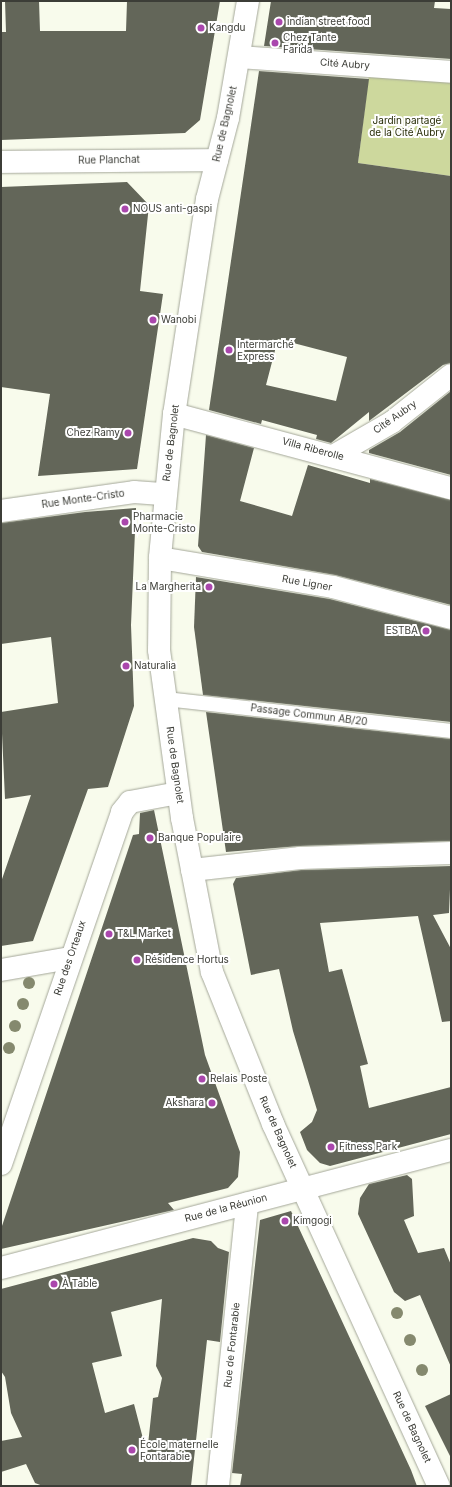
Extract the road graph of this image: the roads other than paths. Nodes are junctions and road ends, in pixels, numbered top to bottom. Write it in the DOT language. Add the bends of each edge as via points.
graph roads {
  1 [pos="248,1"];
  2 [pos="239,57"];
  3 [pos="451,72"];
  4 [pos="217,160"];
  5 [pos="1,162"];
  6 [pos="451,375"];
  7 [pos="174,414"];
  8 [pos="335,455"];
  9 [pos="451,488"];
  10 [pos="165,494"];
  11 [pos="1,511"];
  12 [pos="160,558"];
  13 [pos="451,618"];
  14 [pos="166,699"];
  15 [pos="451,731"];
  16 [pos="178,792"];
  17 [pos="451,853"];
  18 [pos="192,870"];
  19 [pos="70,958"];
  20 [pos="1,970"];
  21 [pos="451,1150"];
  22 [pos="1,1164"];
  23 [pos="303,1187"];
  24 [pos="247,1203"];
  25 [pos="1,1268"];
  26 [pos="218,1486"];
  27 [pos="439,1486"];
  1 -- 2 [label="street, Rue de Bagnolet"];
  2 -- 3 [label="street, Cité Aubry"];
  2 -- 4 [label="street, Rue de Bagnolet"];
  4 -- 5 [label="street, Rue Planchat"];
  4 -- 7 [label="street, Rue de Bagnolet" via="207,199"];
  6 -- 8 [label="street, Cité Aubry" via="392,422"];
  7 -- 8 [label="street, Villa Riberolle"];
  7 -- 10 [label="street, Rue de Bagnolet"];
  8 -- 9 [label="street, Villa Riberolle"];
  10 -- 11 [label="street, Rue Monte-Cristo" via="134,492"];
  10 -- 12 [label="street, Rue de Bagnolet"];
  12 -- 13 [label="street, Rue Ligner" via="333,587"];
  12 -- 14 [label="street, Rue de Bagnolet" via="159,650"];
  14 -- 15 [label="lane, Passage Commun AB/20"];
  14 -- 16 [label="street, Rue de Bagnolet"];
  16 -- 18 [label="street, Rue de Bagnolet"];
  16 -- 19 [label="street, Rue des Orteaux" via="130,802 122,812"];
  17 -- 18 [label="street" via="300,858"];
  18 -- 23 [label="street, Rue de Bagnolet" via="212,972 273,1124"];
  19 -- 20 [label="street"];
  19 -- 22 [label="street, Rue des Orteaux"];
  21 -- 23 [label="street, Rue de la Réunion"];
  23 -- 24 [label="street, Rue de la Réunion"];
  23 -- 27 [label="street, Rue de Bagnolet"];
  24 -- 25 [label="street, Rue de la Réunion"];
  24 -- 26 [label="street, Rue de Fontarabie"];
}
